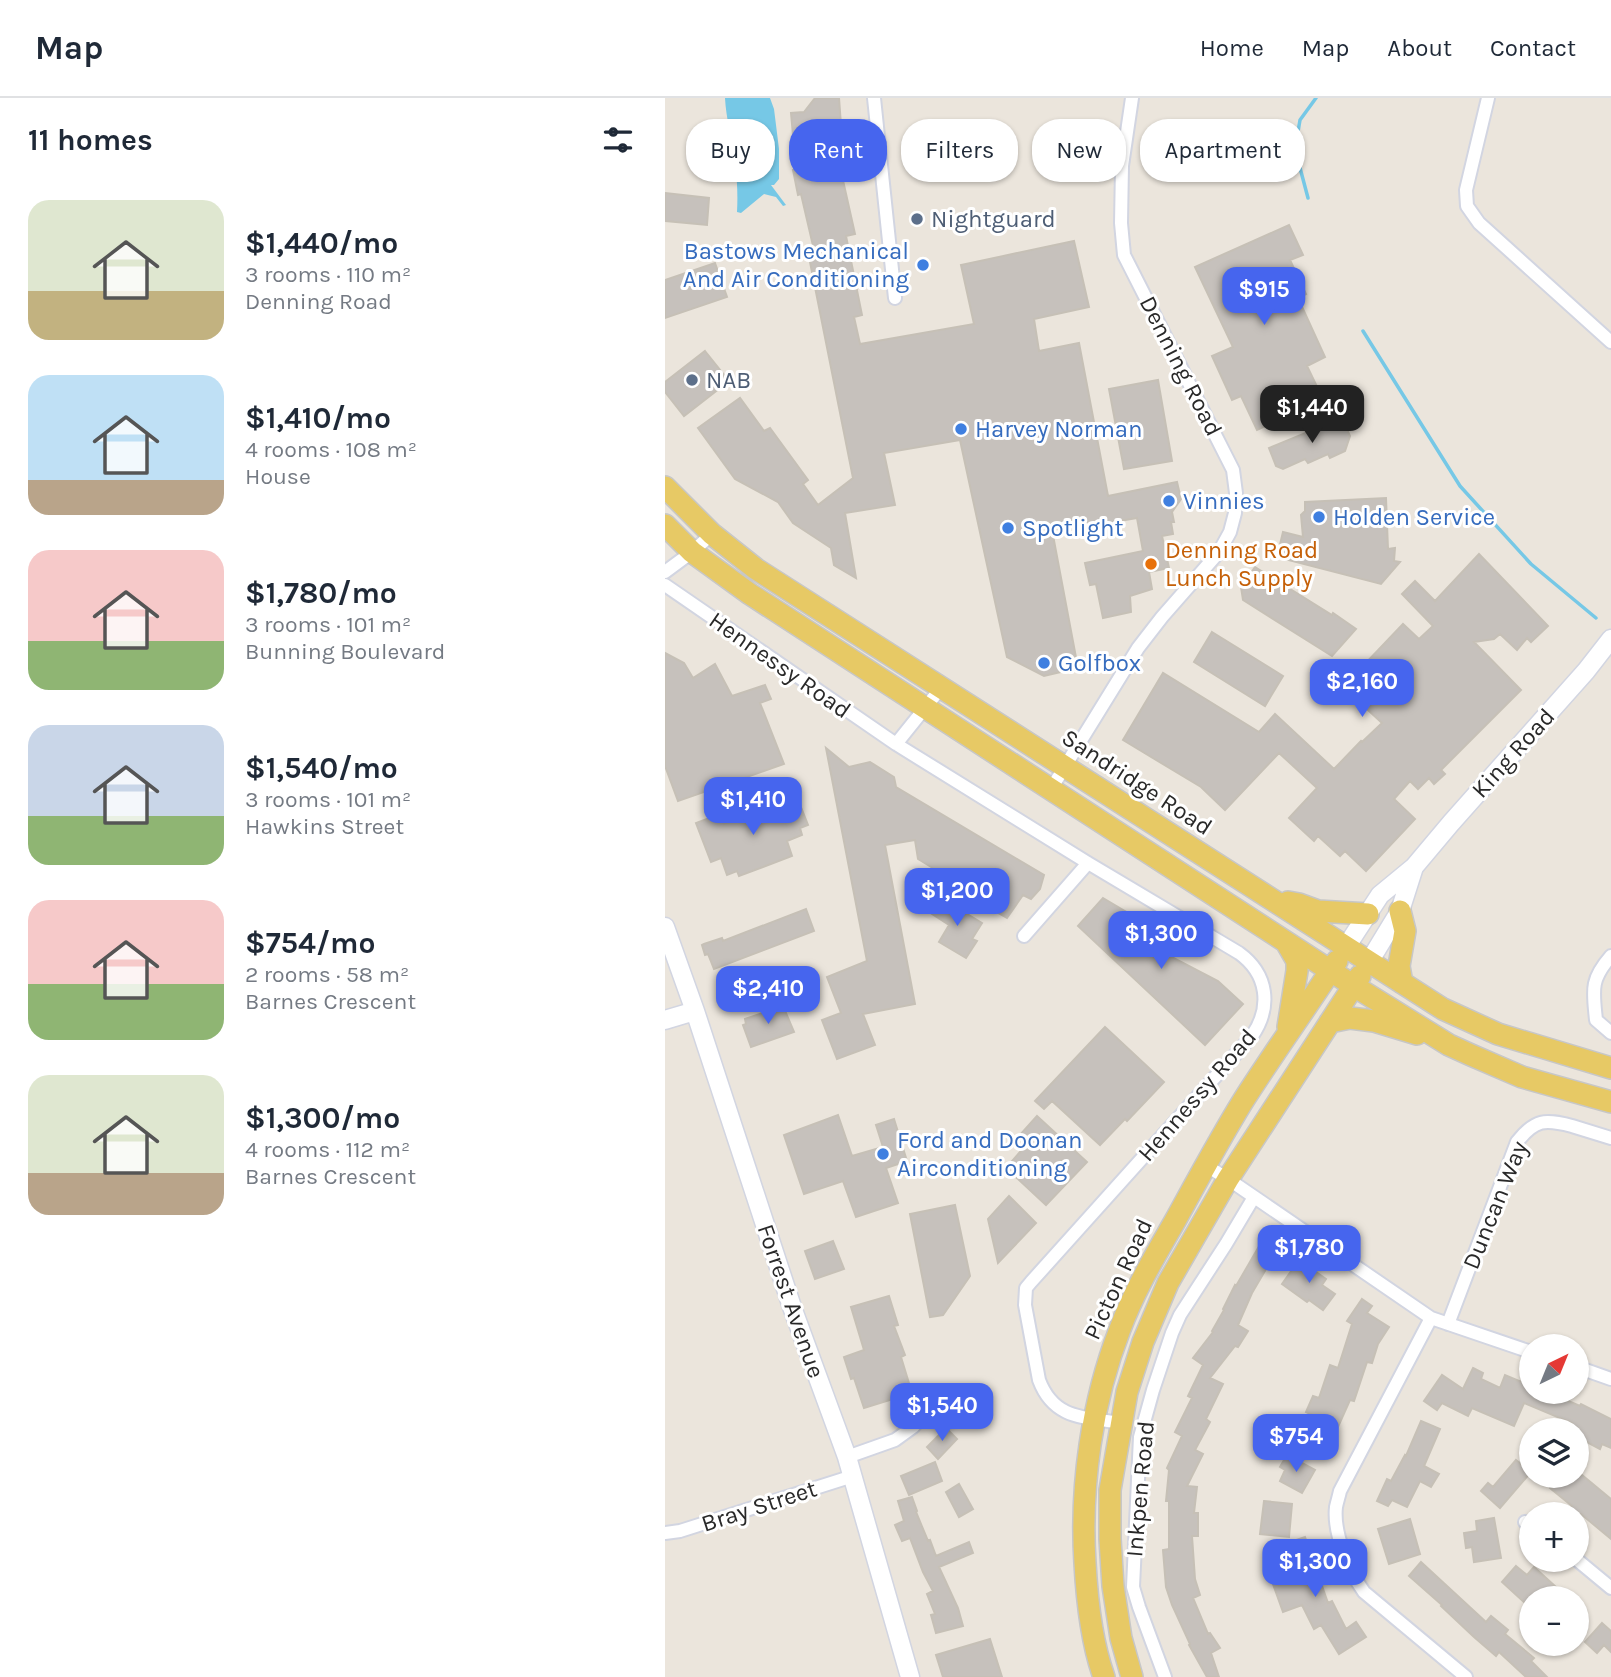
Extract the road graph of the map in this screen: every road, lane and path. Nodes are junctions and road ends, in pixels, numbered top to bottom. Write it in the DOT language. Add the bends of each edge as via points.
graph roads {
  1 [pos="874,98"];
  2 [pos="1132,98"];
  3 [pos="1488,98"];
  4 [pos="895,298"];
  5 [pos="1611,342"];
  6 [pos="665,487"];
  7 [pos="665,525"];
  8 [pos="712,534"];
  9 [pos="692,552"];
  10 [pos="665,572"];
  11 [pos="665,585"];
  12 [pos="1611,639"];
  13 [pos="941,688"];
  14 [pos="926,709"];
  15 [pos="896,744"];
  16 [pos="1065,766"];
  17 [pos="1051,789"];
  18 [pos="1088,863"];
  19 [pos="1414,867"];
  20 [pos="1272,900"];
  21 [pos="1400,911"];
  22 [pos="1369,914"];
  23 [pos="665,927"];
  24 [pos="1024,936"];
  25 [pos="1286,942"];
  26 [pos="1346,947"];
  27 [pos="1611,956"];
  28 [pos="1369,962"];
  29 [pos="1330,971"];
  30 [pos="1402,983"];
  31 [pos="1354,986"];
  32 [pos="695,1011"];
  33 [pos="665,1020"];
  34 [pos="1330,1022"];
  35 [pos="1611,1033"];
  36 [pos="1287,1036"];
  37 [pos="1449,1045"];
  38 [pos="1611,1068"];
  39 [pos="1611,1102"];
  40 [pos="1611,1138"];
  41 [pos="1205,1165"];
  42 [pos="1228,1179"];
  43 [pos="1254,1197"];
  44 [pos="1431,1318"];
  45 [pos="1448,1324"];
  46 [pos="1519,1348"];
  47 [pos="1589,1371"];
  48 [pos="1611,1378"];
  49 [pos="945,1391"];
  50 [pos="1094,1419"];
  51 [pos="1121,1423"];
  52 [pos="847,1457"];
  53 [pos="853,1476"];
  54 [pos="665,1533"];
  55 [pos="1589,1570"];
  56 [pos="1611,1588"];
  57 [pos="910,1677"];
  58 [pos="1104,1677"];
  59 [pos="1132,1677"];
  60 [pos="1165,1677"];
  61 [pos="1466,1677"];
  1 -- 4 [label="street"];
  2 -- 16 [label="street, Denning Road" via="1122,166 1124,255 1233,470 1235,513 1219,552 1138,648"];
  3 -- 5 [label="street" via="1466,190 1467,206 1479,223"];
  6 -- 8 [label="main road, Sandridge Road"];
  7 -- 9 [label="main road"];
  8 -- 9 [label="street"];
  8 -- 13 [label="main road, Sandridge Road" via="756,569"];
  9 -- 10 [label="street"];
  9 -- 14 [label="main road"];
  11 -- 15 [label="street, Hennessy Road"];
  12 -- 19 [label="main road, King Road"];
  13 -- 14 [label="street"];
  13 -- 16 [label="main road, Sandridge Road"];
  14 -- 15 [label="street"];
  14 -- 17 [label="main road"];
  15 -- 18 [label="street, Hennessy Road"];
  16 -- 17 [label="street, Denning Road"];
  16 -- 20 [label="main road, Sandridge Road"];
  17 -- 25 [label="main road"];
  18 -- 24 [label="street"];
  18 -- 50 [label="street, Hennessy Road" via="1246,958 1257,971 1265,1002 1252,1036 1026,1288 1025,1305 1043,1391 1059,1409"];
  19 -- 21 [label="main road, King Road"];
  19 -- 22 [label="main road, King Road" via="1380,895"];
  20 -- 22 [label="main road" via="1318,911"];
  20 -- 26 [label="main road, Sandridge Road"];
  21 -- 28 [label="main road, King Road"];
  21 -- 30 [label="main road" via="1405,931 1399,966"];
  22 -- 26 [label="main road, King Road"];
  23 -- 32 [label="main road, Forrest Avenue"];
  25 -- 29 [label="main road"];
  25 -- 36 [label="main road" via="1297,961"];
  26 -- 28 [label="main road, Sandridge Road"];
  26 -- 29 [label="main road, Picton Road"];
  27 -- 35 [label="street" via="1593,988 1597,1020"];
  28 -- 30 [label="main road, Sandridge Road"];
  28 -- 31 [label="main road, Picton Road"];
  29 -- 31 [label="main road"];
  29 -- 36 [label="main road, Picton Road"];
  30 -- 38 [label="main road, Sandridge Road" via="1443,1009 1498,1034"];
  31 -- 34 [label="main road, Picton Road"];
  31 -- 37 [label="main road"];
  32 -- 33 [label="main road"];
  32 -- 52 [label="main road, Forrest Avenue" via="792,1307"];
  34 -- 37 [label="main road" via="1350,1018 1374,1021"];
  34 -- 42 [label="main road, Picton Road"];
  36 -- 41 [label="main road, Picton Road"];
  37 -- 39 [label="main road" via="1523,1077"];
  40 -- 45 [label="street, Duncan Way" via="1551,1121 1525,1132 1517,1142"];
  41 -- 42 [label="street"];
  41 -- 50 [label="main road, Picton Road" via="1133,1298 1107,1367"];
  42 -- 43 [label="street"];
  42 -- 51 [label="main road, Picton Road" via="1156,1308"];
  43 -- 44 [label="street"];
  43 -- 60 [label="street, Inkpen Road" via="1180,1315 1140,1437 1133,1587"];
  44 -- 45 [label="street"];
  44 -- 61 [label="street" via="1340,1490 1336,1524 1347,1561 1364,1592"];
  45 -- 46 [label="street"];
  47 -- 48 [label="street"];
  49 -- 52 [label="street" via="895,1440"];
  50 -- 51 [label="street, Hennessy Road"];
  50 -- 58 [label="main road, Picton Road" via="1083,1514 1084,1551 1092,1627"];
  51 -- 59 [label="main road, Picton Road" via="1110,1490 1110,1539 1121,1638"];
  52 -- 53 [label="main road, Forrest Avenue"];
  53 -- 54 [label="street, Bray Street"];
  53 -- 57 [label="main road, Forrest Avenue"];
  55 -- 56 [label="street"];
}
